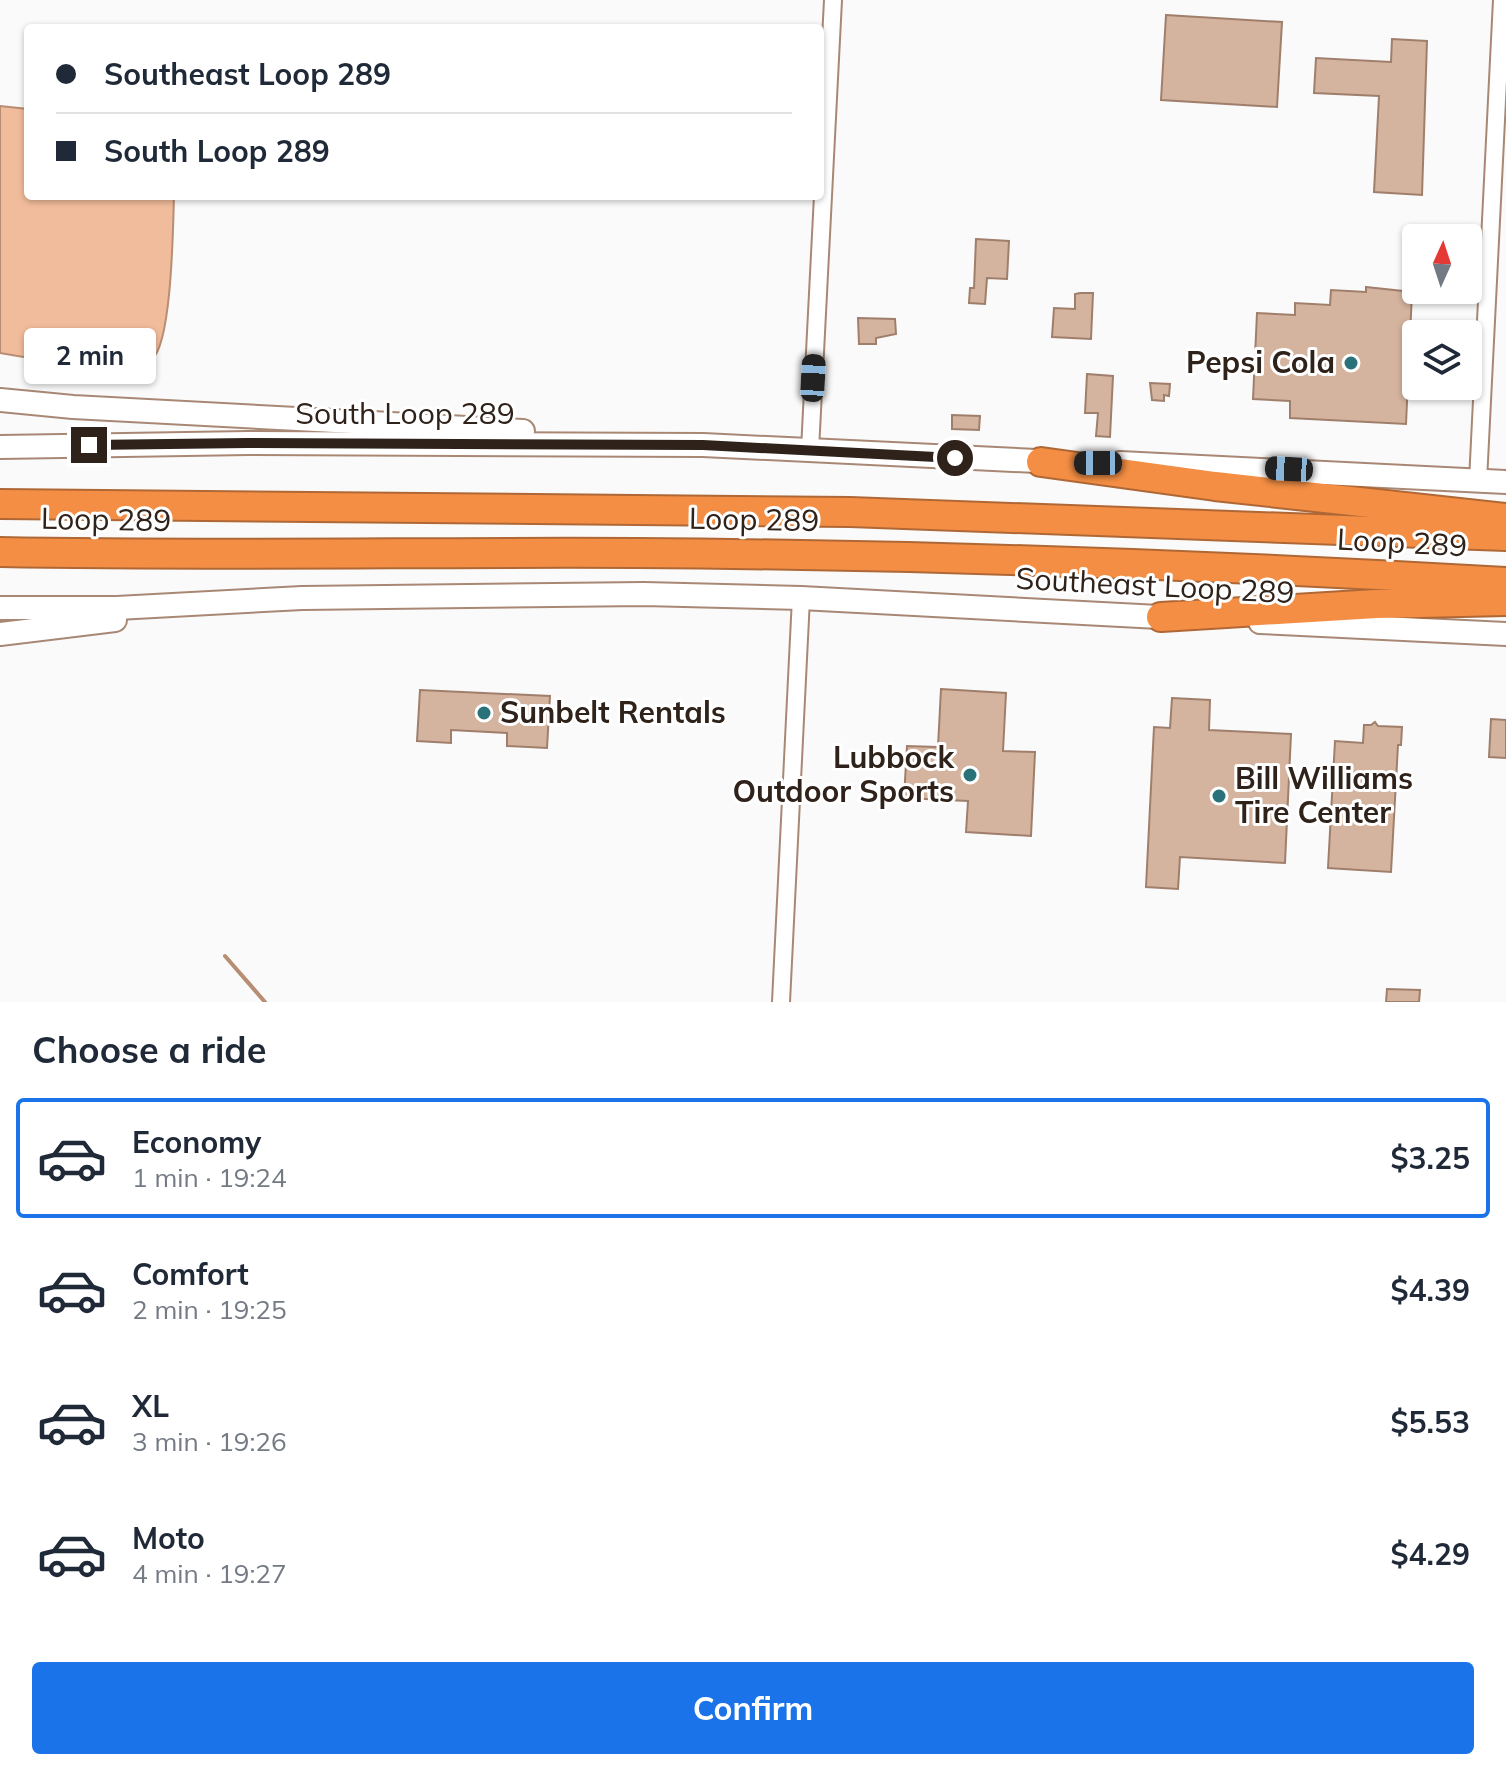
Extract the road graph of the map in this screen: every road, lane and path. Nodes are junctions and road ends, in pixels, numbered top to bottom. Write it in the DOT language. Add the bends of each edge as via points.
graph roads {
  1 [pos="833,0"];
  2 [pos="1502,0"];
  3 [pos="824,176"];
  4 [pos="823,200"];
  5 [pos="0,400"];
  6 [pos="703,445"];
  7 [pos="0,447"];
  8 [pos="810,450"];
  9 [pos="1041,462"];
  10 [pos="1478,481"];
  11 [pos="1506,482"];
  12 [pos="0,504"];
  13 [pos="1506,518"];
  14 [pos="1506,536"];
  15 [pos="0,552"];
  16 [pos="1506,582"];
  17 [pos="302,598"];
  18 [pos="801,598"];
  19 [pos="1506,601"];
  20 [pos="0,608"];
  21 [pos="1161,617"];
  22 [pos="0,634"];
  23 [pos="1506,634"];
  24 [pos="781,1002"];
  1 -- 3 [label="street"];
  2 -- 10 [label="street"];
  4 -- 8 [label="street"];
  5 -- 6 [label="main road"];
  6 -- 7 [label="main road, South Loop 289"];
  6 -- 8 [label="main road, South Loop 289"];
  8 -- 9 [label="main road"];
  9 -- 10 [label="main road" via="1169,463"];
  9 -- 13 [label="highway"];
  10 -- 11 [label="main road"];
  12 -- 14 [label="highway, Loop 289" via="850,512"];
  15 -- 16 [label="highway, Loop 289" via="851,555"];
  17 -- 18 [label="main road"];
  17 -- 20 [label="main road"];
  17 -- 22 [label="main road"];
  18 -- 21 [label="main road, Southeast Loop 289"];
  18 -- 24 [label="street"];
  19 -- 21 [label="highway"];
  21 -- 23 [label="main road, Southeast Loop 289"];
}
